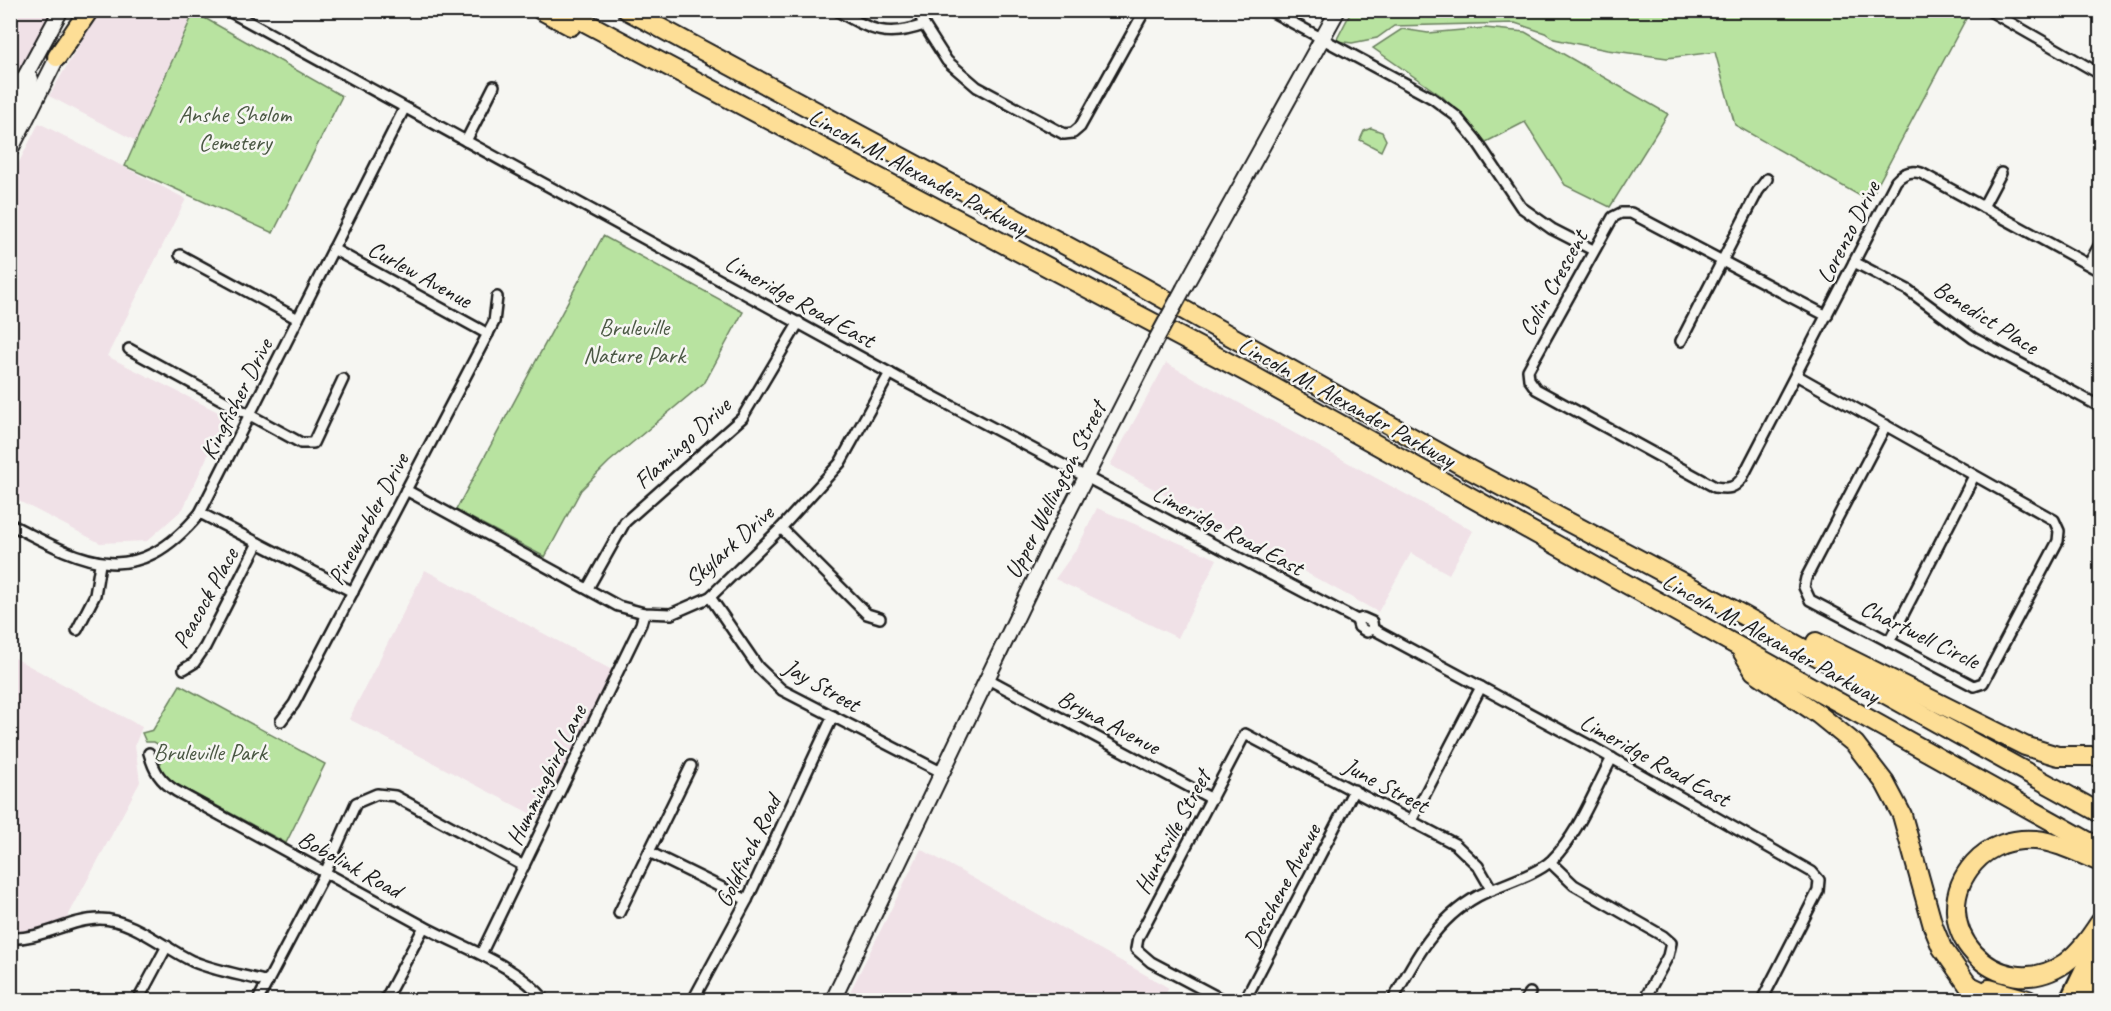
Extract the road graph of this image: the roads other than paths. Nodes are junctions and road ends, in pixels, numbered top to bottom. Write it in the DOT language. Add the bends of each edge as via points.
graph roads {
  1 [pos="61,10"];
  2 [pos="80,10"];
  3 [pos="88,10"];
  4 [pos="227,10"];
  5 [pos="541,10"];
  6 [pos="562,10"];
  7 [pos="627,10"];
  8 [pos="836,10"];
  9 [pos="918,10"];
  10 [pos="1145,10"];
  11 [pos="1269,10"];
  12 [pos="1338,10"];
  13 [pos="1990,11"];
  14 [pos="924,26"];
  15 [pos="1323,38"];
  16 [pos="39,52"];
  17 [pos="57,57"];
  18 [pos="662,64"];
  19 [pos="2100,74"];
  20 [pos="494,86"];
  21 [pos="10,104"];
  22 [pos="404,109"];
  23 [pos="25,123"];
  24 [pos="466,141"];
  25 [pos="10,151"];
  26 [pos="2001,173"];
  27 [pos="1767,179"];
  28 [pos="1983,207"];
  29 [pos="2100,244"];
  30 [pos="333,249"];
  31 [pos="1593,250"];
  32 [pos="180,255"];
  33 [pos="1722,261"];
  34 [pos="1854,262"];
  35 [pos="2089,264"];
  36 [pos="2100,271"];
  37 [pos="497,297"];
  38 [pos="1827,315"];
  39 [pos="298,319"];
  40 [pos="799,322"];
  41 [pos="488,334"];
  42 [pos="1681,341"];
  43 [pos="129,349"];
  44 [pos="890,373"];
  45 [pos="1796,375"];
  46 [pos="343,379"];
  47 [pos="2097,405"];
  48 [pos="250,415"];
  49 [pos="1886,425"];
  50 [pos="1974,476"];
  51 [pos="1085,477"];
  52 [pos="1728,489"];
  53 [pos="406,490"];
  54 [pos="200,513"];
  55 [pos="10,524"];
  56 [pos="781,528"];
  57 [pos="258,543"];
  58 [pos="100,564"];
  59 [pos="588,588"];
  60 [pos="352,592"];
  61 [pos="710,597"];
  62 [pos="1719,602"];
  63 [pos="644,613"];
  64 [pos="880,618"];
  65 [pos="77,630"];
  66 [pos="1889,642"];
  67 [pos="1741,650"];
  68 [pos="184,669"];
  69 [pos="988,679"];
  70 [pos="1480,687"];
  71 [pos="833,716"];
  72 [pos="281,722"];
  73 [pos="1245,734"];
  74 [pos="148,753"];
  75 [pos="2100,756"];
  76 [pos="1612,758"];
  77 [pos="691,766"];
  78 [pos="943,773"];
  79 [pos="1354,790"];
  80 [pos="1212,799"];
  81 [pos="2100,813"];
  82 [pos="1411,821"];
  83 [pos="2100,848"];
  84 [pos="649,852"];
  85 [pos="1550,862"];
  86 [pos="2100,862"];
  87 [pos="524,866"];
  88 [pos="325,873"];
  89 [pos="1492,890"];
  90 [pos="747,900"];
  91 [pos="619,913"];
  92 [pos="2100,922"];
  93 [pos="424,927"];
  94 [pos="2100,934"];
  95 [pos="10,938"];
  96 [pos="167,946"];
  97 [pos="481,954"];
  98 [pos="2100,965"];
  99 [pos="1957,970"];
  100 [pos="268,982"];
  101 [pos="138,1000"];
  102 [pos="258,1000"];
  103 [pos="385,1000"];
  104 [pos="545,1000"];
  105 [pos="693,1000"];
  106 [pos="833,1000"];
  107 [pos="1223,1000"];
  108 [pos="1245,1000"];
  109 [pos="1393,1000"];
  110 [pos="1644,1000"];
  111 [pos="1762,1000"];
  112 [pos="2000,1000"];
  113 [pos="2028,1000"];
  114 [pos="2078,1000"];
  1 -- 16 [label="main road"];
  2 -- 17 [label="main road"];
  3 -- 17 [label="highway"];
  4 -- 22 [label="street, Limeridge Road East"];
  5 -- 18 [label="highway" via="633,56"];
  6 -- 18 [label="highway, Lincoln M. Alexander Parkway"];
  7 -- 62 [label="highway, Lincoln M. Alexander Parkway"];
  8 -- 14 [label="street" via="884,33"];
  9 -- 14 [label="street"];
  10 -- 14 [label="street" via="1080,127 1064,134 977,87 947,61"];
  11 -- 15 [label="street"];
  12 -- 15 [label="main road, Upper Wellington Street"];
  13 -- 19 [label="street"];
  15 -- 31 [label="street" via="1432,98 1456,116 1521,207"];
  15 -- 51 [label="main road, Upper Wellington Street, bridge" via="1152,347"];
  16 -- 21 [label="main road"];
  16 -- 23 [label="main road" via="24,100"];
  17 -- 23 [label="main road"];
  18 -- 67 [label="highway, Lincoln M. Alexander Parkway" via="1248,373"];
  20 -- 24 [label="street"];
  22 -- 24 [label="street, Limeridge Road East"];
  22 -- 30 [label="street, Kingfisher Drive"];
  23 -- 25 [label="main road"];
  24 -- 40 [label="street, Limeridge Road East"];
  26 -- 28 [label="street"];
  27 -- 33 [label="street"];
  28 -- 34 [label="street, Lorenzo Drive" via="1921,173 1905,174 1896,181"];
  28 -- 35 [label="street, Lorenzo Drive"];
  29 -- 35 [label="street"];
  30 -- 39 [label="street, Kingfisher Drive"];
  30 -- 41 [label="street, Curlew Avenue"];
  31 -- 33 [label="street, Colin Crescent" via="1612,217 1630,213"];
  31 -- 52 [label="street, Colin Crescent" via="1528,370 1529,379 1536,389 1715,487"];
  32 -- 39 [label="street"];
  33 -- 38 [label="street, Colin Crescent"];
  33 -- 42 [label="street"];
  34 -- 38 [label="street, Lorenzo Drive"];
  34 -- 47 [label="street, Benedict Place" via="1908,290 1973,338"];
  35 -- 36 [label="street, Lorenzo Drive"];
  37 -- 41 [label="street, Pinewarbler Drive" via="498,310"];
  38 -- 45 [label="street, Lorenzo Drive"];
  39 -- 48 [label="street, Kingfisher Drive"];
  40 -- 44 [label="street, Limeridge Road East"];
  40 -- 59 [label="street, Flamingo Drive" via="742,418 625,522"];
  41 -- 53 [label="street, Pinewarbler Drive"];
  43 -- 48 [label="street"];
  44 -- 51 [label="street, Limeridge Road East"];
  44 -- 56 [label="street, Skylark Drive" via="840,463"];
  45 -- 49 [label="street, Chartwell Circle"];
  45 -- 52 [label="street, Lorenzo Drive" via="1738,485"];
  46 -- 48 [label="street" via="313,443 301,443"];
  48 -- 54 [label="street, Kingfisher Drive"];
  49 -- 50 [label="street, Chartwell Circle"];
  49 -- 66 [label="street, Chartwell Circle" via="1804,587 1810,600"];
  50 -- 66 [label="street"];
  50 -- 66 [label="street, Chartwell Circle" via="2054,520 2058,541 1983,683 1974,686"];
  51 -- 69 [label="main road, Upper Wellington Street"];
  51 -- 70 [label="street, Limeridge Road East" via="1357,620 1367,632 1373,629"];
  53 -- 59 [label="street, Skylark Drive"];
  53 -- 60 [label="street, Pinewarbler Drive"];
  54 -- 57 [label="street"];
  54 -- 58 [label="street, Kingfisher Drive" via="161,550 119,564"];
  55 -- 58 [label="street, Kingfisher Drive" via="66,554"];
  56 -- 61 [label="street, Skylark Drive"];
  56 -- 64 [label="street" via="867,614"];
  57 -- 60 [label="street"];
  57 -- 68 [label="street, Peacock Place" via="205,647 194,663"];
  58 -- 65 [label="street" via="95,595"];
  59 -- 63 [label="street, Skylark Drive" via="618,606"];
  60 -- 72 [label="street, Pinewarbler Drive"];
  61 -- 63 [label="street, Skylark Drive" via="671,614"];
  61 -- 71 [label="street, Jay Street" via="758,667 782,690"];
  62 -- 75 [label="highway" via="1751,609 2025,746 2058,756"];
  62 -- 81 [label="highway, Lincoln M. Alexander Parkway"];
  63 -- 87 [label="street, Hummingbird Lane"];
  67 -- 83 [label="highway, Lincoln M. Alexander Parkway"];
  67 -- 99 [label="highway" via="1754,671 1818,714 1854,744 1885,783 1902,815 1933,926"];
  69 -- 78 [label="main road, Upper Wellington Street"];
  69 -- 80 [label="street, Bryna Avenue"];
  70 -- 76 [label="street, Limeridge Road East"];
  70 -- 82 [label="street"];
  71 -- 78 [label="street, Jay Street"];
  71 -- 90 [label="street, Goldfinch Road"];
  73 -- 79 [label="street, June Street"];
  73 -- 80 [label="street, Huntsville Street"];
  74 -- 88 [label="street, Bobolink Road" via="154,772 164,783"];
  76 -- 85 [label="street" via="1564,846"];
  76 -- 111 [label="street, Limeridge Road East" via="1812,872 1819,880 1818,891"];
  77 -- 84 [label="street"];
  78 -- 106 [label="main road, Upper Wellington Street"];
  79 -- 82 [label="street, June Street"];
  79 -- 108 [label="street, Deschene Avenue"];
  80 -- 107 [label="street, Huntsville Street" via="1138,938 1136,949 1150,962"];
  82 -- 89 [label="street, June Street" via="1462,849"];
  84 -- 90 [label="street"];
  84 -- 91 [label="street"];
  85 -- 89 [label="street"];
  85 -- 110 [label="street" via="1574,885 1671,943"];
  86 -- 92 [label="highway" via="2063,846 2015,840 1995,846 1978,858 1964,874 1956,896 1957,921 1964,943 1986,966 2005,973 2024,975 2064,964 2080,950"];
  87 -- 88 [label="street" via="395,796 377,794 356,803"];
  87 -- 97 [label="street, Hummingbird Lane"];
  88 -- 93 [label="street, Bobolink Road"];
  88 -- 100 [label="street"];
  89 -- 109 [label="street" via="1456,911 1438,929 1418,953"];
  90 -- 105 [label="street, Goldfinch Road"];
  93 -- 97 [label="street, Bobolink Road"];
  93 -- 103 [label="street"];
  94 -- 114 [label="main road"];
  95 -- 96 [label="street" via="38,936 100,919 123,924"];
  96 -- 100 [label="street" via="204,966"];
  96 -- 101 [label="street"];
  97 -- 104 [label="street, Bobolink Road" via="535,989"];
  98 -- 114 [label="main road"];
  99 -- 112 [label="highway" via="1968,985"];
  99 -- 113 [label="highway" via="1995,992"];
  100 -- 102 [label="street"];
}
